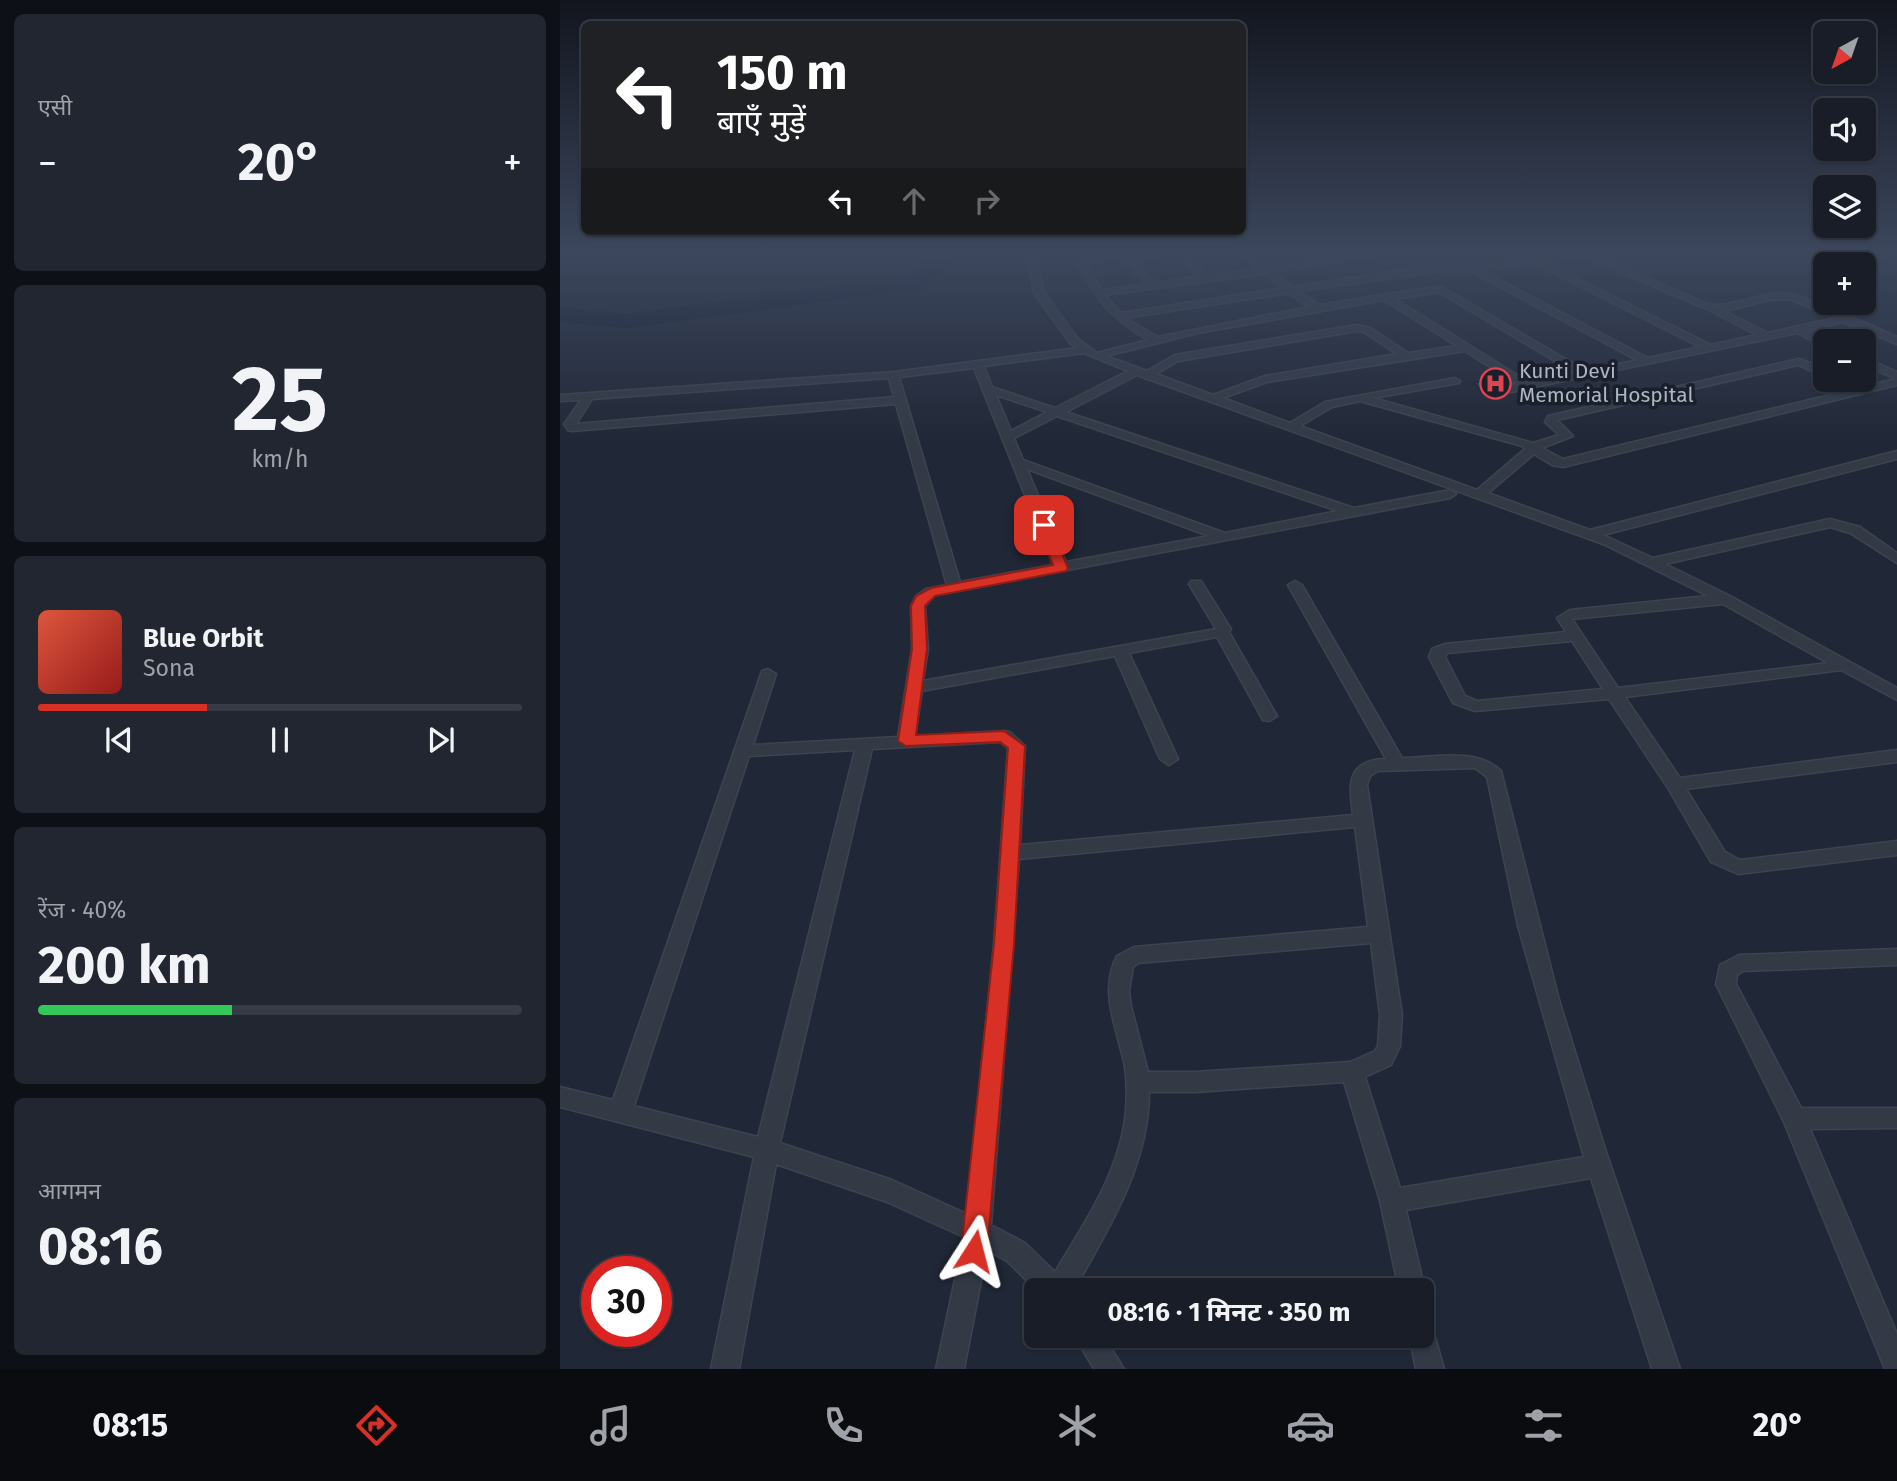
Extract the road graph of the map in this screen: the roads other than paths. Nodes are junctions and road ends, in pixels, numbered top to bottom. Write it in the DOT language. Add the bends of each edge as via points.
graph roads {
  1 [pos="1057,317"];
  2 [pos="1118,317"];
  3 [pos="1272,317"];
  4 [pos="1417,317"];
  5 [pos="1488,317"];
  6 [pos="1563,317"];
  7 [pos="1645,317"];
  8 [pos="1729,317"];
  9 [pos="1838,317"];
  10 [pos="1843,319"];
  11 [pos="1798,330"];
  12 [pos="1766,336"];
  13 [pos="1813,338"];
  14 [pos="1156,340"];
  15 [pos="1897,341"];
  16 [pos="1466,348"];
  17 [pos="1709,348"];
  18 [pos="1090,353"];
  19 [pos="1406,356"];
  20 [pos="1646,361"];
  21 [pos="978,365"];
  22 [pos="1876,366"];
  23 [pos="1813,368"];
  24 [pos="1140,374"];
  25 [pos="1584,374"];
  26 [pos="894,375"];
  27 [pos="1897,376"];
  28 [pos="1454,381"];
  29 [pos="1897,383"];
  30 [pos="1527,386"];
  31 [pos="988,388"];
  32 [pos="1876,388"];
  33 [pos="1511,389"];
  34 [pos="1858,392"];
  35 [pos="589,396"];
  36 [pos="560,398"];
  37 [pos="1360,398"];
  38 [pos="1211,399"];
  39 [pos="899,400"];
  40 [pos="1056,412"];
  41 [pos="1291,427"];
  42 [pos="1007,437"];
  43 [pos="1534,447"];
  44 [pos="1897,455"];
  45 [pos="1018,462"];
  46 [pos="1450,494"];
  47 [pos="1480,494"];
  48 [pos="1351,512"];
  49 [pos="1591,534"];
  50 [pos="1224,537"];
  51 [pos="1897,559"];
  52 [pos="1654,562"];
  53 [pos="1061,568"];
  54 [pos="1196,584"];
  55 [pos="1295,585"];
  56 [pos="955,588"];
  57 [pos="1725,599"];
  58 [pos="1222,632"];
  59 [pos="1574,636"];
  60 [pos="1120,650"];
  61 [pos="1847,665"];
  62 [pos="768,674"];
  63 [pos="1897,680"];
  64 [pos="1877,683"];
  65 [pos="916,687"];
  66 [pos="1616,693"];
  67 [pos="1897,695"];
  68 [pos="1269,716"];
  69 [pos="906,741"];
  70 [pos="865,743"];
  71 [pos="742,751"];
  72 [pos="1897,756"];
  73 [pos="1169,759"];
  74 [pos="1397,764"];
  75 [pos="1675,785"];
  76 [pos="1363,820"];
  77 [pos="1897,848"];
  78 [pos="1010,853"];
  79 [pos="1379,934"];
  80 [pos="1897,957"];
  81 [pos="1352,1072"];
  82 [pos="1138,1082"];
  83 [pos="560,1097"];
  84 [pos="620,1113"];
  85 [pos="1897,1118"];
  86 [pos="1794,1119"];
  87 [pos="767,1150"];
  88 [pos="1598,1166"];
  89 [pos="1392,1201"];
  90 [pos="978,1231"];
  91 [pos="1044,1278"];
  92 [pos="1064,1278"];
  93 [pos="1409,1278"];
  94 [pos="1096,1348"];
  95 [pos="1425,1348"];
  96 [pos="1897,1366"];
  97 [pos="725,1369"];
  98 [pos="950,1369"];
  99 [pos="1110,1369"];
  100 [pos="1430,1369"];
  101 [pos="1666,1369"];
  1 -- 18 [label="street" via="1074,341"];
  2 -- 14 [label="street"];
  3 -- 14 [label="street"];
  4 -- 16 [label="street"];
  5 -- 25 [label="street"];
  6 -- 20 [label="street"];
  7 -- 17 [label="street"];
  8 -- 12 [label="street"];
  9 -- 10 [label="street"];
  10 -- 11 [label="street"];
  10 -- 15 [label="street"];
  11 -- 12 [label="street"];
  11 -- 13 [label="street"];
  12 -- 17 [label="street"];
  14 -- 18 [label="street"];
  16 -- 19 [label="street"];
  16 -- 30 [label="street"];
  17 -- 20 [label="street"];
  18 -- 21 [label="street"];
  18 -- 24 [label="street"];
  19 -- 24 [label="street" via="1357,328 1175,359"];
  19 -- 38 [label="street" via="1258,381"];
  20 -- 25 [label="street"];
  21 -- 26 [label="street"];
  21 -- 31 [label="street"];
  22 -- 27 [label="street"];
  23 -- 43 [label="street" via="1793,363 1552,418 1567,436"];
  24 -- 38 [label="street"];
  24 -- 40 [label="street"];
  25 -- 30 [label="street"];
  26 -- 35 [label="street"];
  26 -- 39 [label="street"];
  28 -- 37 [label="street"];
  29 -- 32 [label="street"];
  30 -- 33 [label="street"];
  31 -- 40 [label="street"];
  31 -- 42 [label="street"];
  34 -- 43 [label="street" via="1563,463"];
  35 -- 36 [label="street"];
  35 -- 39 [label="street" via="570,424 572,428"];
  37 -- 41 [label="street" via="1329,404"];
  37 -- 43 [label="street"];
  38 -- 41 [label="street"];
  39 -- 56 [label="street"];
  40 -- 42 [label="street"];
  40 -- 48 [label="street"];
  41 -- 47 [label="street"];
  42 -- 45 [label="street"];
  43 -- 47 [label="street"];
  44 -- 49 [label="street"];
  45 -- 50 [label="street"];
  45 -- 53 [label="street"];
  46 -- 48 [label="street"];
  47 -- 49 [label="street"];
  48 -- 50 [label="street"];
  49 -- 52 [label="street"];
  50 -- 53 [label="street"];
  51 -- 52 [label="street" via="1855,530 1829,523"];
  52 -- 57 [label="street"];
  53 -- 56 [label="street"];
  54 -- 58 [label="street"];
  55 -- 74 [label="street"];
  56 -- 65 [label="street" via="931,593 918,606"];
  57 -- 59 [label="street" via="1570,614 1564,618"];
  57 -- 61 [label="street"];
  58 -- 60 [label="street"];
  58 -- 68 [label="street"];
  59 -- 66 [label="street"];
  59 -- 66 [label="street" via="1445,649 1437,652 1437,657 1459,699 1475,706"];
  60 -- 65 [label="street"];
  60 -- 73 [label="street"];
  61 -- 64 [label="street"];
  61 -- 66 [label="street"];
  62 -- 71 [label="street"];
  63 -- 64 [label="street"];
  64 -- 67 [label="street"];
  65 -- 69 [label="street"];
  66 -- 75 [label="street"];
  69 -- 70 [label="street"];
  69 -- 78 [label="street" via="1004,736 1013,741 1017,746"];
  70 -- 71 [label="street"];
  70 -- 87 [label="street"];
  71 -- 84 [label="street"];
  72 -- 75 [label="street"];
  74 -- 76 [label="street" via="1364,770 1358,785"];
  74 -- 88 [label="street" via="1475,762 1495,775 1525,913"];
  75 -- 77 [label="street" via="1718,857 1732,866"];
  76 -- 78 [label="street"];
  76 -- 79 [label="street"];
  78 -- 90 [label="street"];
  79 -- 81 [label="street" via="1391,1015 1389,1046 1383,1058"];
  79 -- 82 [label="street" via="1134,955 1125,962 1118,988"];
  80 -- 86 [label="street" via="1739,963 1727,971 1726,984"];
  81 -- 82 [label="street" via="1195,1083"];
  81 -- 89 [label="street"];
  82 -- 92 [label="street" via="1135,1126 1119,1182"];
  83 -- 84 [label="street"];
  84 -- 87 [label="street"];
  85 -- 86 [label="street"];
  86 -- 96 [label="street"];
  87 -- 90 [label="street" via="892,1192"];
  87 -- 97 [label="street"];
  88 -- 89 [label="street"];
  88 -- 101 [label="street"];
  89 -- 93 [label="street"];
  90 -- 91 [label="street" via="1016,1252"];
  90 -- 98 [label="street"];
  94 -- 99 [label="street"];
  95 -- 100 [label="street"];
}
